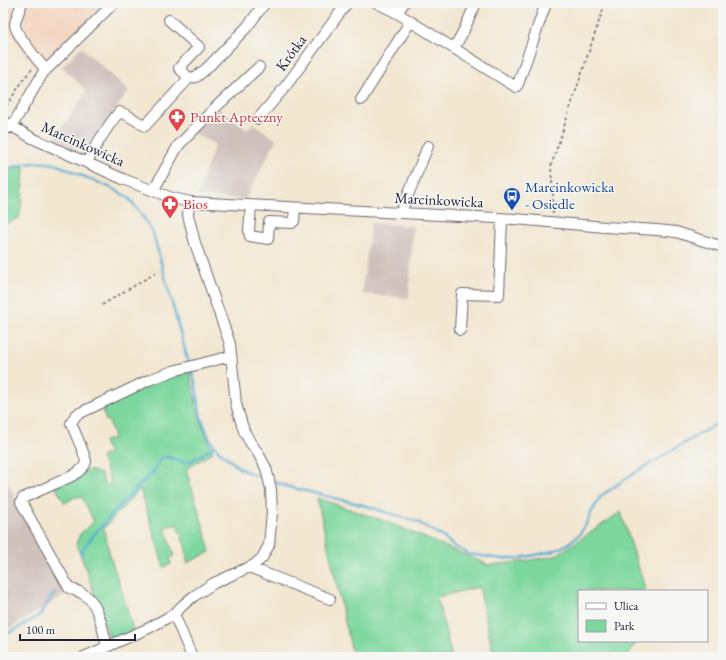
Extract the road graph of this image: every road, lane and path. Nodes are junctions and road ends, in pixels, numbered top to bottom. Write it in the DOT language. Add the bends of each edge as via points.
graph roads {
  1 [pos="114,3"];
  2 [pos="265,3"];
  3 [pos="347,3"];
  4 [pos="377,3"];
  5 [pos="404,3"];
  6 [pos="476,3"];
  7 [pos="546,3"];
  8 [pos="605,3"];
  9 [pos="21,6"];
  10 [pos="397,14"];
  11 [pos="169,20"];
  12 [pos="410,22"];
  13 [pos="454,48"];
  14 [pos="44,67"];
  15 [pos="259,67"];
  16 [pos="189,78"];
  17 [pos="3,100"];
  18 [pos="361,100"];
  19 [pos="10,101"];
  20 [pos="3,111"];
  21 [pos="258,119"];
  22 [pos="6,126"];
  23 [pos="428,146"];
  24 [pos="87,162"];
  25 [pos="153,191"];
  26 [pos="189,202"];
  27 [pos="251,206"];
  28 [pos="295,208"];
  29 [pos="402,213"];
  30 [pos="502,219"];
  31 [pos="553,222"];
  32 [pos="723,247"];
  33 [pos="159,271"];
  34 [pos="102,305"];
  35 [pos="460,330"];
  36 [pos="231,356"];
  37 [pos="249,567"];
  38 [pos="330,599"];
  39 [pos="174,614"];
  40 [pos="107,647"];
  41 [pos="191,653"];
  42 [pos="84,657"];
  43 [pos="199,657"];
  1 -- 14 [label="street"];
  2 -- 16 [label="street" via="247,27 210,64 196,77"];
  3 -- 21 [label="street, Krótka"];
  4 -- 10 [label="street"];
  5 -- 10 [label="street"];
  6 -- 13 [label="street"];
  7 -- 13 [label="street" via="516,87"];
  8 -- 31 [label="path" via="552,166"];
  9 -- 14 [label="street" via="16,30"];
  10 -- 12 [label="street"];
  11 -- 16 [label="street" via="199,47 179,68"];
  12 -- 13 [label="street"];
  12 -- 18 [label="street"];
  14 -- 19 [label="path" via="30,71"];
  14 -- 22 [label="street"];
  15 -- 25 [label="street" via="178,146"];
  16 -- 24 [label="street" via="145,126 119,112 110,122"];
  17 -- 19 [label="path"];
  19 -- 20 [label="path"];
  22 -- 24 [label="street, Marcinkowicka"];
  23 -- 29 [label="street"];
  24 -- 25 [label="street, Marcinkowicka"];
  25 -- 26 [label="street, Marcinkowicka"];
  26 -- 27 [label="street, Marcinkowicka"];
  26 -- 36 [label="street" via="190,225 230,344"];
  27 -- 28 [label="street, Marcinkowicka"];
  27 -- 28 [label="street" via="250,236 268,239 269,222 292,223"];
  28 -- 29 [label="street, Marcinkowicka"];
  29 -- 30 [label="street, Marcinkowicka"];
  30 -- 31 [label="street, Marcinkowicka"];
  30 -- 35 [label="street" via="499,295 462,294"];
  31 -- 32 [label="street, Marcinkowicka" via="676,232"];
  33 -- 34 [label="path"];
  36 -- 37 [label="street" via="240,418 244,431 266,468 270,487 272,513 269,544 262,558"];
  36 -- 40 [label="street" via="149,380 76,415 71,423 86,462 72,476 23,498 21,502 69,588 91,600 97,611"];
  37 -- 38 [label="street"];
  37 -- 39 [label="street" via="214,583 188,600"];
  39 -- 40 [label="street"];
  39 -- 41 [label="street"];
  40 -- 42 [label="street"];
  41 -- 43 [label="street"];
}
